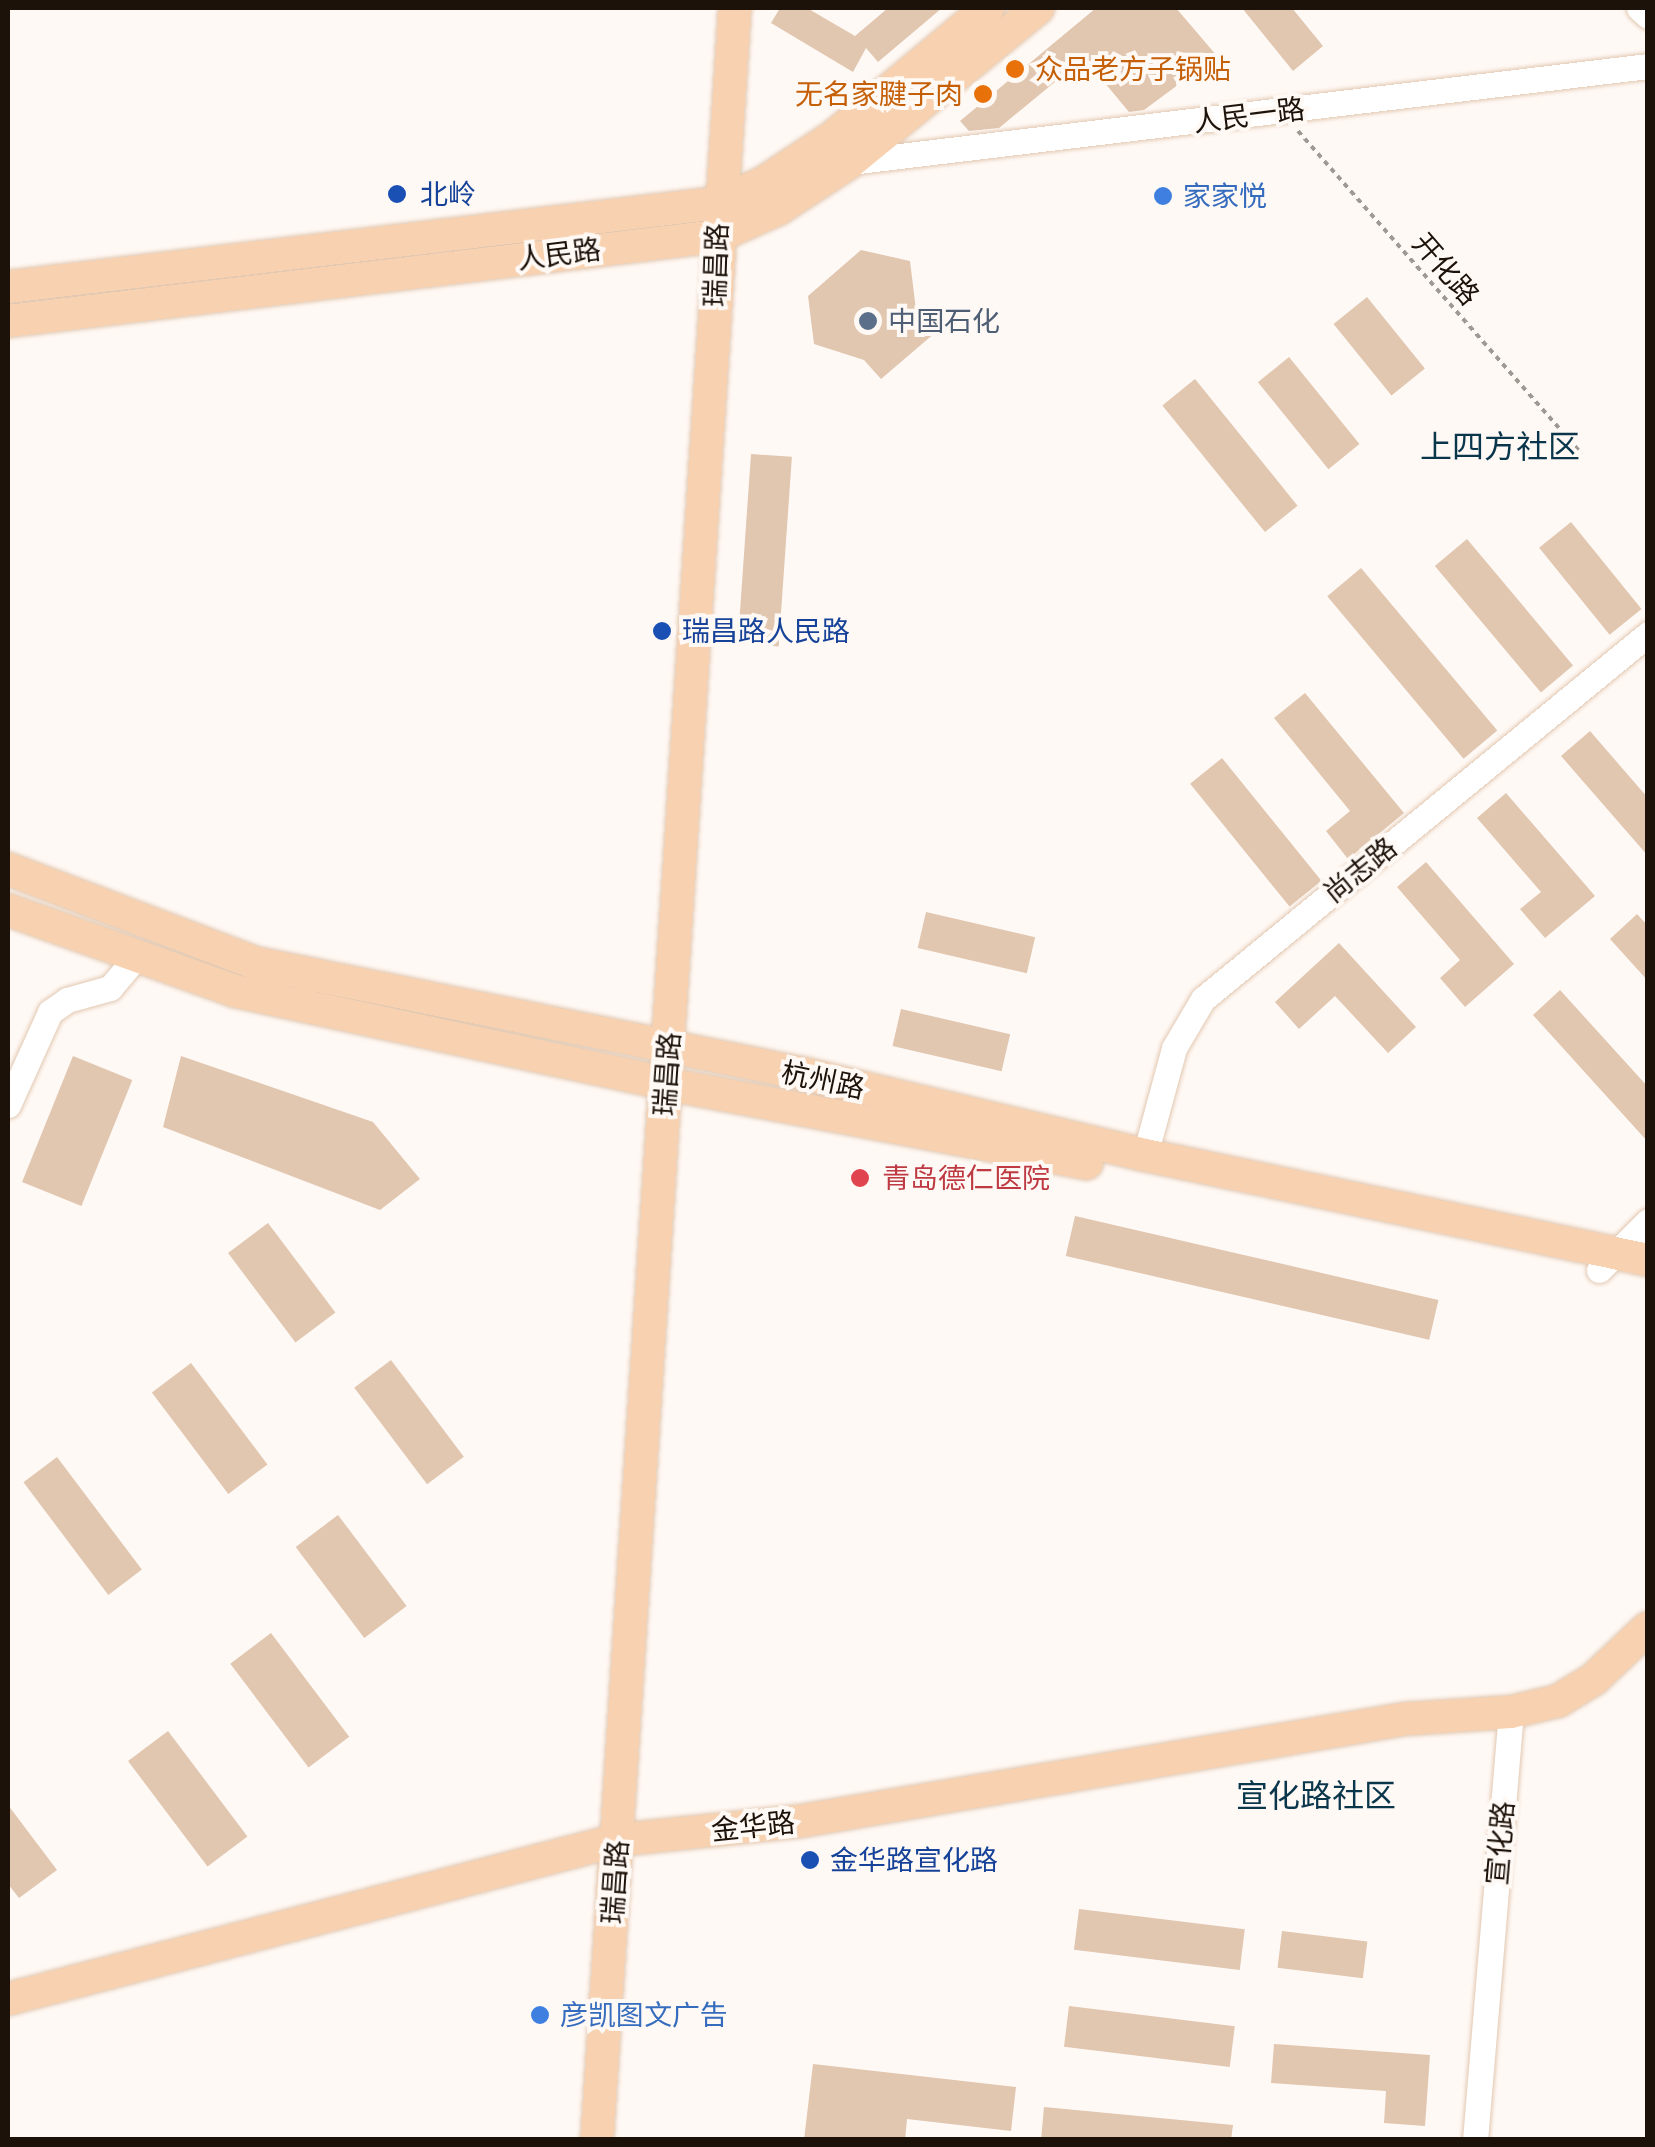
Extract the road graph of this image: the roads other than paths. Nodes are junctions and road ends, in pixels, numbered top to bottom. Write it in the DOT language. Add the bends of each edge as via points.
graph roads {
  1 [pos="735,8"];
  2 [pos="988,8"];
  3 [pos="1038,8"];
  4 [pos="1640,8"];
  5 [pos="1648,16"];
  6 [pos="1648,66"];
  7 [pos="850,162"];
  8 [pos="718,219"];
  9 [pos="8,287"];
  10 [pos="8,320"];
  11 [pos="1648,634"];
  12 [pos="8,869"];
  13 [pos="8,910"];
  14 [pos="136,956"];
  15 [pos="669,1050"];
  16 [pos="667,1084"];
  17 [pos="8,1104"];
  18 [pos="1145,1155"];
  19 [pos="1648,1220"];
  20 [pos="1648,1260"];
  21 [pos="1604,1261"];
  22 [pos="1648,1282"];
  23 [pos="1648,1628"];
  24 [pos="1510,1712"];
  25 [pos="618,1840"];
  26 [pos="8,1999"];
  27 [pos="597,2140"];
  28 [pos="1476,2140"];
  1 -- 8 [label="main road, 瑞昌路"];
  2 -- 8 [label="main road, 人民路" via="833,137"];
  3 -- 7 [label="main road, 人民路"];
  4 -- 5 [label="street"];
  6 -- 7 [label="street, 人民一路"];
  7 -- 8 [label="main road, 人民路" via="778,209"];
  8 -- 9 [label="main road, 人民路"];
  8 -- 10 [label="main road, 人民路"];
  8 -- 15 [label="main road, 瑞昌路"];
  11 -- 18 [label="street, 尚志路" via="1202,999 1174,1048"];
  12 -- 15 [label="main road, 杭州路" via="254,963"];
  13 -- 14 [label="main road, 杭州路"];
  14 -- 16 [label="main road, 杭州路" via="235,991"];
  14 -- 17 [label="street" via="110,988 50,1012"];
  15 -- 16 [label="main road, 瑞昌路"];
  15 -- 18 [label="main road, 杭州路" via="805,1074"];
  16 -- 21 [label="main road, 杭州路"];
  16 -- 25 [label="main road, 瑞昌路"];
  18 -- 21 [label="main road, 杭州路"];
  19 -- 21 [label="street"];
  20 -- 21 [label="main road, 杭州路"];
  21 -- 22 [label="main road, 杭州路"];
  23 -- 24 [label="main road" via="1594,1679 1558,1701"];
  24 -- 25 [label="main road, 金华路" via="1405,1719 801,1821"];
  24 -- 28 [label="street, 宣化路"];
  25 -- 26 [label="main road, 金华路"];
  25 -- 27 [label="main road, 瑞昌路"];
}
